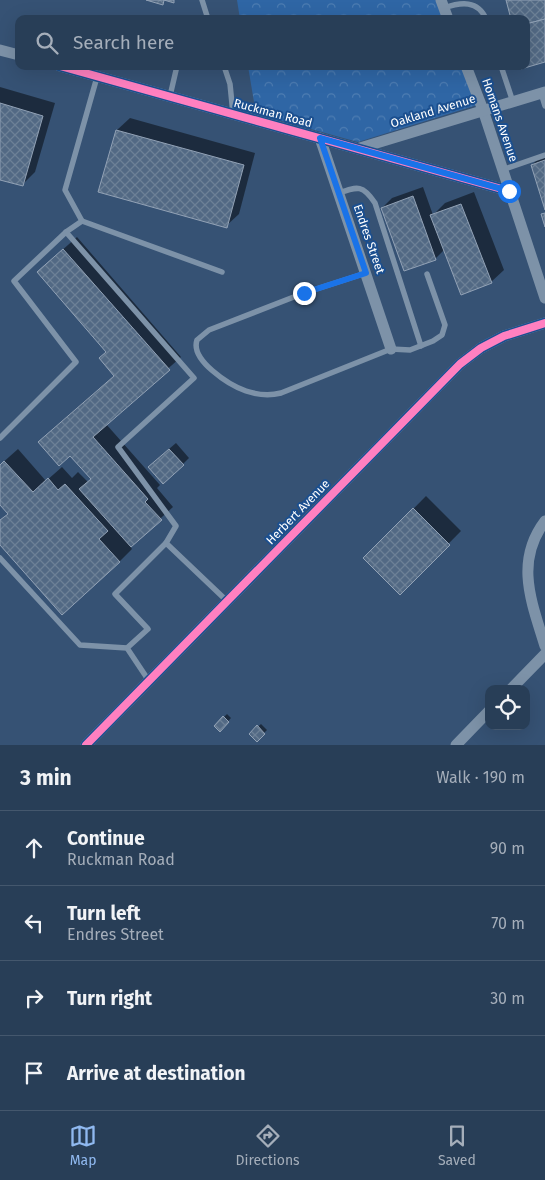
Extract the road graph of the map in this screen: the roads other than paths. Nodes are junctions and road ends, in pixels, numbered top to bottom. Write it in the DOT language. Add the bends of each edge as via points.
graph roads {
  1 [pos="202,0"];
  2 [pos="444,9"];
  3 [pos="207,15"];
  4 [pos="485,15"];
  5 [pos="0,50"];
  6 [pos="15,54"];
  7 [pos="75,70"];
  8 [pos="176,70"];
  9 [pos="225,70"];
  10 [pos="467,70"];
  11 [pos="502,70"];
  12 [pos="98,76"];
  13 [pos="543,93"];
  14 [pos="170,96"];
  15 [pos="513,102"];
  16 [pos="545,106"];
  17 [pos="482,110"];
  18 [pos="233,114"];
  19 [pos="320,138"];
  20 [pos="359,149"];
  21 [pos="545,154"];
  22 [pos="502,170"];
  23 [pos="509,191"];
  24 [pos="339,193"];
  25 [pos="82,221"];
  26 [pos="66,232"];
  27 [pos="222,272"];
  28 [pos="366,273"];
  29 [pos="427,274"];
  30 [pos="545,298"];
  31 [pos="545,323"];
  32 [pos="421,346"];
  33 [pos="392,349"];
  34 [pos="0,438"];
  35 [pos="545,522"];
  36 [pos="166,543"];
  37 [pos="0,558"];
  38 [pos="227,601"];
  39 [pos="545,646"];
  40 [pos="126,648"];
  41 [pos="545,654"];
  42 [pos="149,681"];
  43 [pos="515,685"];
  44 [pos="485,715"];
  45 [pos="86,745"];
  46 [pos="456,745"];
  1 -- 3 [label="lane"];
  2 -- 4 [label="lane" via="464,2 477,5"];
  5 -- 6 [label="street"];
  7 -- 12 [label="street, Ruckman Road"];
  8 -- 14 [label="lane"];
  9 -- 18 [label="lane"];
  10 -- 17 [label="street, Homans Avenue"];
  11 -- 15 [label="lane"];
  12 -- 14 [label="street, Ruckman Road"];
  12 -- 25 [label="lane" via="65,190"];
  13 -- 15 [label="street, Oakland Avenue"];
  13 -- 16 [label="lane"];
  14 -- 18 [label="street, Ruckman Road"];
  15 -- 17 [label="street, Oakland Avenue"];
  17 -- 20 [label="street, Oakland Avenue"];
  17 -- 22 [label="street, Homans Avenue"];
  18 -- 19 [label="street, Ruckman Road"];
  19 -- 20 [label="street, Ruckman Road"];
  19 -- 24 [label="street, Endres Street"];
  20 -- 23 [label="street, Ruckman Road"];
  21 -- 22 [label="lane"];
  22 -- 23 [label="street, Homans Avenue"];
  23 -- 30 [label="street, Homans Avenue"];
  24 -- 28 [label="street, Endres Street"];
  24 -- 32 [label="lane" via="354,188 367,192 374,203"];
  25 -- 26 [label="lane"];
  25 -- 27 [label="lane"];
  26 -- 34 [label="lane" via="14,281 76,362"];
  26 -- 36 [label="lane" via="194,378 118,447 176,526"];
  28 -- 33 [label="street, Endres Street"];
  28 -- 33 [label="lane" via="209,330 197,340 196,350 208,366 230,383 270,395"];
  29 -- 32 [label="lane" via="446,325 442,335"];
  31 -- 38 [label="street, Herbert Avenue" via="504,336 460,364"];
  32 -- 33 [label="lane" via="410,350"];
  35 -- 39 [label="street" via="532,544 528,561 528,589"];
  36 -- 38 [label="lane"];
  36 -- 40 [label="lane" via="116,594 148,629"];
  37 -- 40 [label="lane" via="80,646"];
  38 -- 42 [label="street, Herbert Avenue"];
  40 -- 42 [label="lane"];
  41 -- 43 [label="street"];
  42 -- 45 [label="street, Herbert Avenue"];
  44 -- 46 [label="street"];
}
